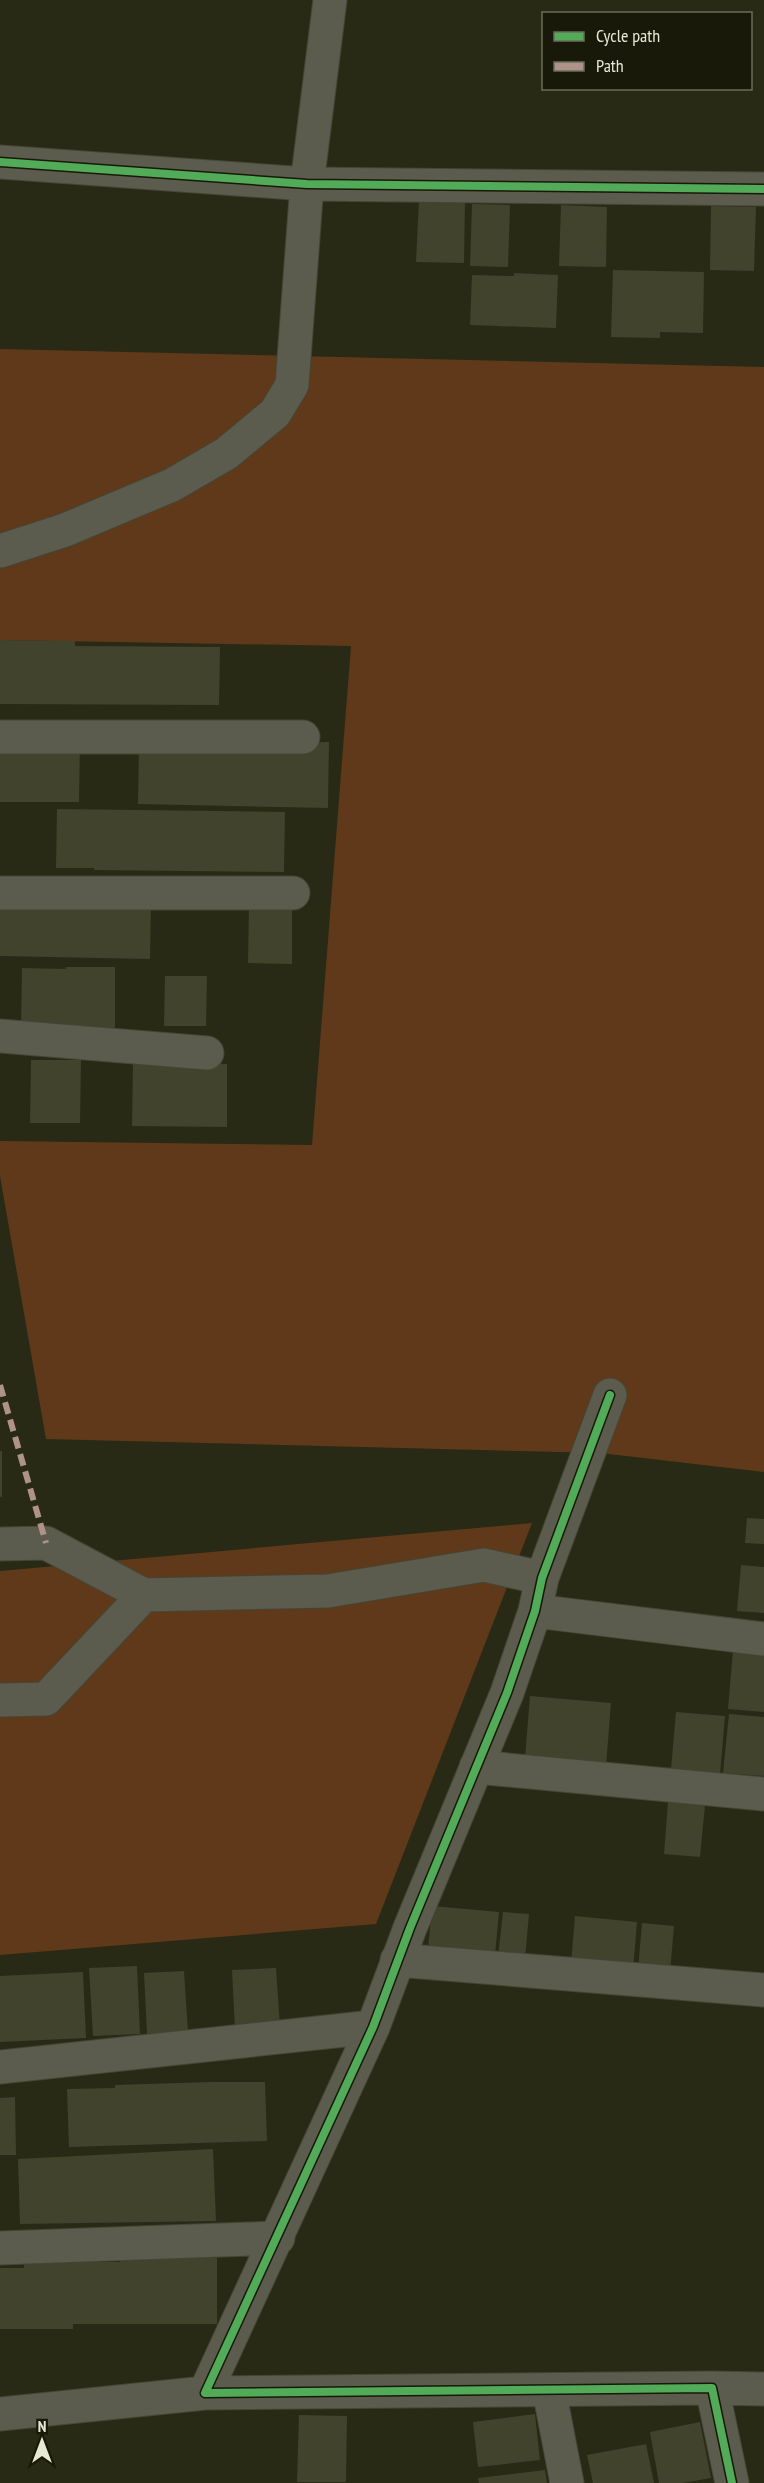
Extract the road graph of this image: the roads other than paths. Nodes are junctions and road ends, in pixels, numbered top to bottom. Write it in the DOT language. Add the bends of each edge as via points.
graph roads {
  1 [pos="330,0"];
  2 [pos="0,162"];
  3 [pos="307,184"];
  4 [pos="764,189"];
  5 [pos="0,551"];
  6 [pos="0,737"];
  7 [pos="303,737"];
  8 [pos="0,893"];
  9 [pos="293,893"];
  10 [pos="0,1036"];
  11 [pos="207,1053"];
  12 [pos="610,1395"];
  13 [pos="0,1544"];
  14 [pos="542,1578"];
  15 [pos="144,1595"];
  16 [pos="535,1611"];
  17 [pos="764,1639"];
  18 [pos="0,1700"];
  19 [pos="476,1767"];
  20 [pos="764,1794"];
  21 [pos="398,1960"];
  22 [pos="764,1990"];
  23 [pos="373,2027"];
  24 [pos="0,2067"];
  25 [pos="278,2238"];
  26 [pos="0,2248"];
  27 [pos="712,2388"];
  28 [pos="764,2388"];
  29 [pos="549,2390"];
  30 [pos="205,2392"];
  31 [pos="0,2414"];
  32 [pos="567,2483"];
  33 [pos="732,2483"];
  1 -- 3 [label="street"];
  2 -- 3 [label="street"];
  3 -- 4 [label="street"];
  3 -- 5 [label="street" via="292,385 275,413 227,453 171,485 113,512"];
  6 -- 7 [label="street"];
  8 -- 9 [label="street"];
  10 -- 11 [label="street"];
  12 -- 14 [label="street"];
  13 -- 15 [label="street" via="46,1543"];
  14 -- 15 [label="street" via="484,1565 328,1591"];
  14 -- 16 [label="street"];
  15 -- 18 [label="street" via="46,1699"];
  16 -- 17 [label="street"];
  16 -- 19 [label="street"];
  19 -- 20 [label="street"];
  19 -- 21 [label="street"];
  21 -- 22 [label="street"];
  21 -- 23 [label="street"];
  23 -- 24 [label="street"];
  23 -- 25 [label="street" via="303,2174"];
  25 -- 26 [label="street"];
  25 -- 30 [label="street"];
  27 -- 28 [label="street"];
  27 -- 29 [label="street"];
  27 -- 33 [label="street"];
  29 -- 30 [label="street"];
  29 -- 32 [label="street"];
  30 -- 31 [label="street"];
}
